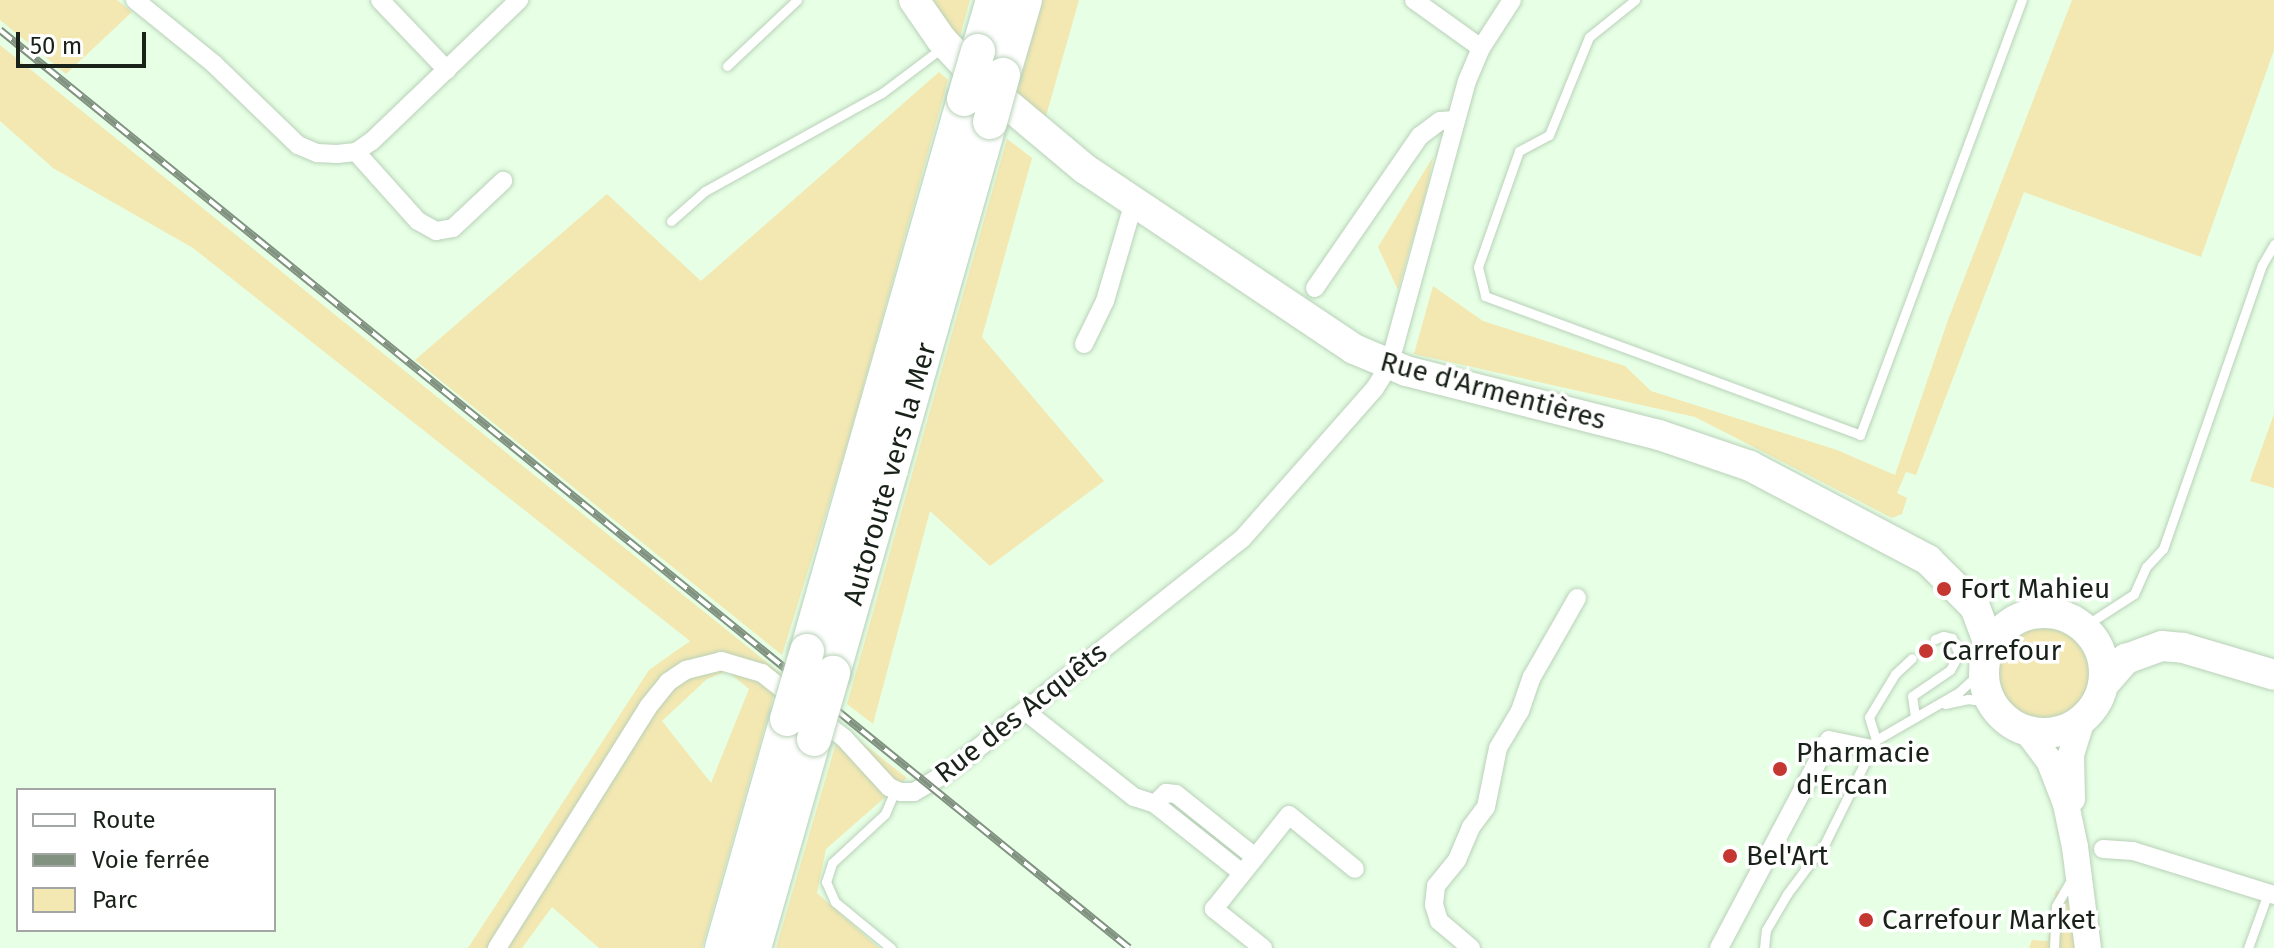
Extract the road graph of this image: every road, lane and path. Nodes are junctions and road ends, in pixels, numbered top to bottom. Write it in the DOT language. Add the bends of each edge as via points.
graph roads {
  1 [pos="380,0"];
  2 [pos="519,0"];
  3 [pos="797,0"];
  4 [pos="901,0"];
  5 [pos="914,0"];
  6 [pos="993,0"];
  7 [pos="1025,0"];
  8 [pos="1414,0"];
  9 [pos="1512,0"];
  10 [pos="1635,0"];
  11 [pos="2022,0"];
  12 [pos="146,3"];
  13 [pos="1481,48"];
  14 [pos="954,49"];
  15 [pos="727,66"];
  16 [pos="447,70"];
  17 [pos="1456,120"];
  18 [pos="356,152"];
  19 [pos="503,181"];
  20 [pos="1134,202"];
  21 [pos="671,221"];
  22 [pos="2274,244"];
  23 [pos="1315,288"];
  24 [pos="1084,344"];
  25 [pos="1389,366"];
  26 [pos="1928,560"];
  27 [pos="1577,598"];
  28 [pos="2032,614"];
  29 [pos="2087,631"];
  30 [pos="1935,639"];
  31 [pos="2183,648"];
  32 [pos="1912,658"];
  33 [pos="1988,658"];
  34 [pos="2274,674"];
  35 [pos="2103,685"];
  36 [pos="1993,703"];
  37 [pos="1937,706"];
  38 [pos="1025,711"];
  39 [pos="1915,717"];
  40 [pos="2082,720"];
  41 [pos="800,729"];
  42 [pos="2026,730"];
  43 [pos="1874,745"];
  44 [pos="895,791"];
  45 [pos="1155,804"];
  46 [pos="2103,849"];
  47 [pos="1255,857"];
  48 [pos="2077,858"];
  49 [pos="1355,869"];
  50 [pos="1242,873"];
  51 [pos="2271,894"];
  52 [pos="497,948"];
  53 [pos="722,948"];
  54 [pos="754,948"];
  55 [pos="891,948"];
  56 [pos="1263,948"];
  57 [pos="1471,948"];
  58 [pos="1719,948"];
  59 [pos="1764,948"];
  60 [pos="2054,948"];
  61 [pos="2088,948"];
  62 [pos="2248,948"];
  1 -- 16 [label="street"];
  2 -- 16 [label="street"];
  3 -- 15 [label="lane"];
  4 -- 14 [label="main road, Rue d'Armentières"];
  5 -- 14 [label="main road, Rue d'Armentières"];
  6 -- 14 [label="highway"];
  7 -- 41 [label="highway, Autoroute vers la Mer, bridge" via="833,673"];
  8 -- 13 [label="street"];
  9 -- 13 [label="street"];
  10 -- 11 [label="lane" via="1589,37 1549,135 1519,151 1478,267 1485,296 1860,435"];
  12 -- 18 [label="street" via="298,145 328,154"];
  13 -- 17 [label="street"];
  14 -- 20 [label="main road, Rue d'Armentières" via="1001,100"];
  14 -- 21 [label="lane" via="705,191"];
  14 -- 41 [label="highway, bridge" via="964,99 807,651"];
  16 -- 18 [label="street"];
  17 -- 23 [label="street" via="1440,121 1420,136"];
  17 -- 25 [label="street"];
  18 -- 19 [label="street" via="418,221 436,231 453,228"];
  20 -- 24 [label="street" via="1105,301"];
  20 -- 25 [label="main road, Rue d'Armentières" via="1345,344"];
  22 -- 29 [label="lane" via="2262,265 2163,549 2146,567 2134,594"];
  25 -- 26 [label="main road, Rue d'Armentières" via="1723,454"];
  25 -- 38 [label="street, Rue des Acquêts" via="1242,539"];
  26 -- 28 [label="main road, Rue d'Armentières" via="1962,573 2006,607"];
  26 -- 33 [label="main road, Rue d'Armentières" via="1975,607"];
  27 -- 57 [label="street" via="1498,748 1486,807 1457,860 1439,880 1434,899 1439,921"];
  28 -- 29 [label="main road" via="2063,616"];
  28 -- 33 [label="main road" via="2004,628"];
  29 -- 31 [label="main road" via="2110,641 2154,636"];
  29 -- 35 [label="main road" via="2103,662"];
  30 -- 39 [label="lane" via="1952,638 1959,654 1950,670 1912,696"];
  31 -- 34 [label="main road"];
  31 -- 35 [label="main road" via="2137,652"];
  32 -- 43 [label="lane" via="1895,674 1869,717"];
  33 -- 36 [label="main road" via="1985,682"];
  33 -- 37 [label="lane" via="1965,688"];
  35 -- 40 [label="main road"];
  36 -- 37 [label="lane" via="1968,699"];
  36 -- 42 [label="main road"];
  37 -- 39 [label="lane"];
  38 -- 44 [label="street, Rue des Acquêts" via="929,785 914,792"];
  38 -- 45 [label="street" via="1134,797"];
  39 -- 43 [label="lane"];
  40 -- 42 [label="main road" via="2059,731"];
  40 -- 48 [label="main road" via="2071,755"];
  41 -- 53 [label="highway"];
  41 -- 54 [label="highway, Autoroute vers la Mer"];
  42 -- 48 [label="main road" via="2052,765"];
  43 -- 58 [label="street" via="1829,740"];
  43 -- 59 [label="lane" via="1825,843 1766,930"];
  44 -- 52 [label="street" via="837,731 762,673 727,662 697,666 673,678 648,707"];
  44 -- 55 [label="lane" via="885,814 832,863 826,882 835,902"];
  45 -- 47 [label="street" via="1166,793 1176,794"];
  45 -- 50 [label="street"];
  46 -- 51 [label="street" via="2133,851"];
  47 -- 49 [label="street" via="1289,815"];
  47 -- 50 [label="street"];
  48 -- 60 [label="lane" via="2056,906"];
  48 -- 61 [label="main road"];
  50 -- 56 [label="street" via="1214,909"];
  51 -- 62 [label="lane"];
}
